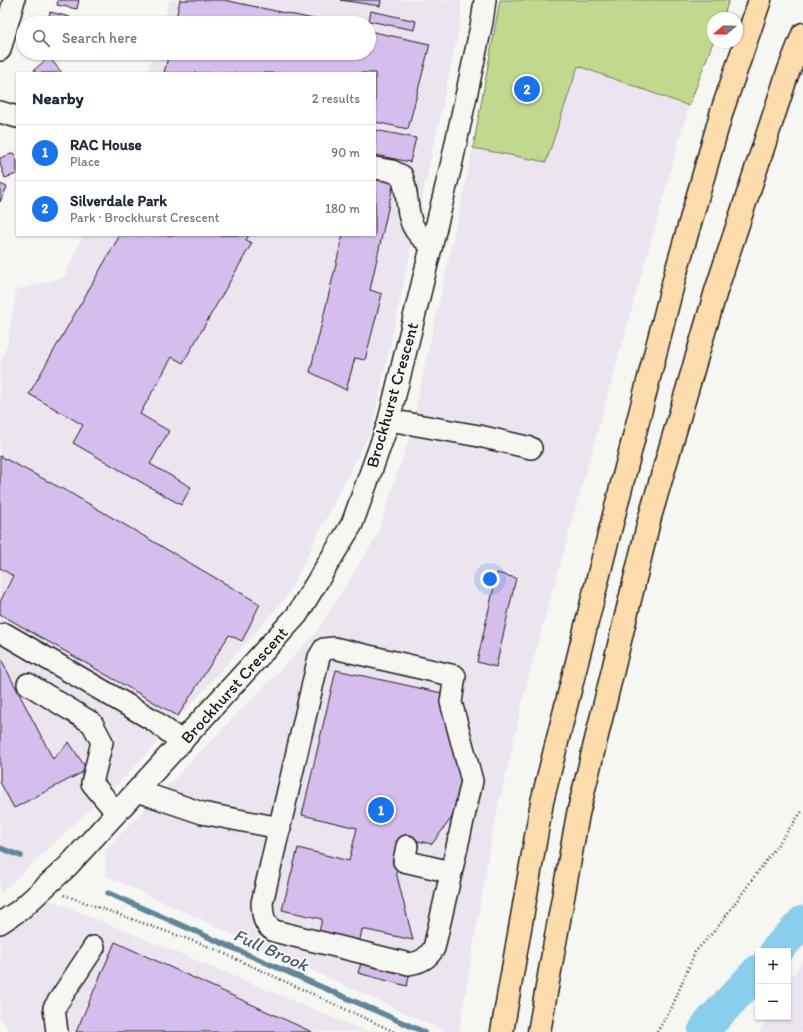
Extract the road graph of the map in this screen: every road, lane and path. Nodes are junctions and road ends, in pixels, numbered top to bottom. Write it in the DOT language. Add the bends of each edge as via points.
graph roads {
  1 [pos="14,0"];
  2 [pos="485,0"];
  3 [pos="760,0"];
  4 [pos="774,0"];
  5 [pos="803,34"];
  6 [pos="0,50"];
  7 [pos="0,112"];
  8 [pos="16,117"];
  9 [pos="376,168"];
  10 [pos="432,245"];
  11 [pos="676,272"];
  12 [pos="389,420"];
  13 [pos="532,448"];
  14 [pos="5,634"];
  15 [pos="28,684"];
  16 [pos="182,742"];
  17 [pos="137,791"];
  18 [pos="803,810"];
  19 [pos="116,812"];
  20 [pos="280,828"];
  21 [pos="407,846"];
  22 [pos="451,872"];
  23 [pos="43,888"];
  24 [pos="0,923"];
  25 [pos="94,947"];
  26 [pos="57,1032"];
  27 [pos="395,1032"];
  28 [pos="502,1032"];
  29 [pos="539,1032"];
  30 [pos="657,1032"];
  1 -- 6 [label="street"];
  2 -- 10 [label="street, Brockhurst Crescent" via="453,159"];
  3 -- 11 [label="highway" via="722,111"];
  4 -- 11 [label="highway"];
  5 -- 29 [label="highway" via="787,75 716,291 650,517 578,814"];
  7 -- 8 [label="street"];
  9 -- 10 [label="street" via="402,176 406,188 408,216 420,238"];
  10 -- 12 [label="street, Brockhurst Crescent"];
  11 -- 28 [label="highway" via="542,802"];
  12 -- 13 [label="street" via="472,434"];
  12 -- 16 [label="street, Brockhurst Crescent" via="352,524 297,615"];
  14 -- 16 [label="street" via="154,720"];
  15 -- 19 [label="street" via="92,723 102,742 92,783"];
  16 -- 17 [label="street, Brockhurst Crescent"];
  17 -- 19 [label="street, Brockhurst Crescent"];
  17 -- 20 [label="street" via="202,812"];
  18 -- 30 [label="path" via="717,928 695,952 672,1007"];
  19 -- 23 [label="street, Brockhurst Crescent" via="68,866"];
  20 -- 22 [label="street" via="262,904 267,927 274,931 408,964 420,962 428,958 434,948"];
  20 -- 22 [label="street" via="319,657 324,649 334,648 455,676 451,702 472,781"];
  21 -- 22 [label="street" via="404,861"];
  23 -- 24 [label="street, Brockhurst Crescent" via="20,910"];
  23 -- 27 [label="path" via="210,947"];
  25 -- 26 [label="street" via="54,1008"];
}
